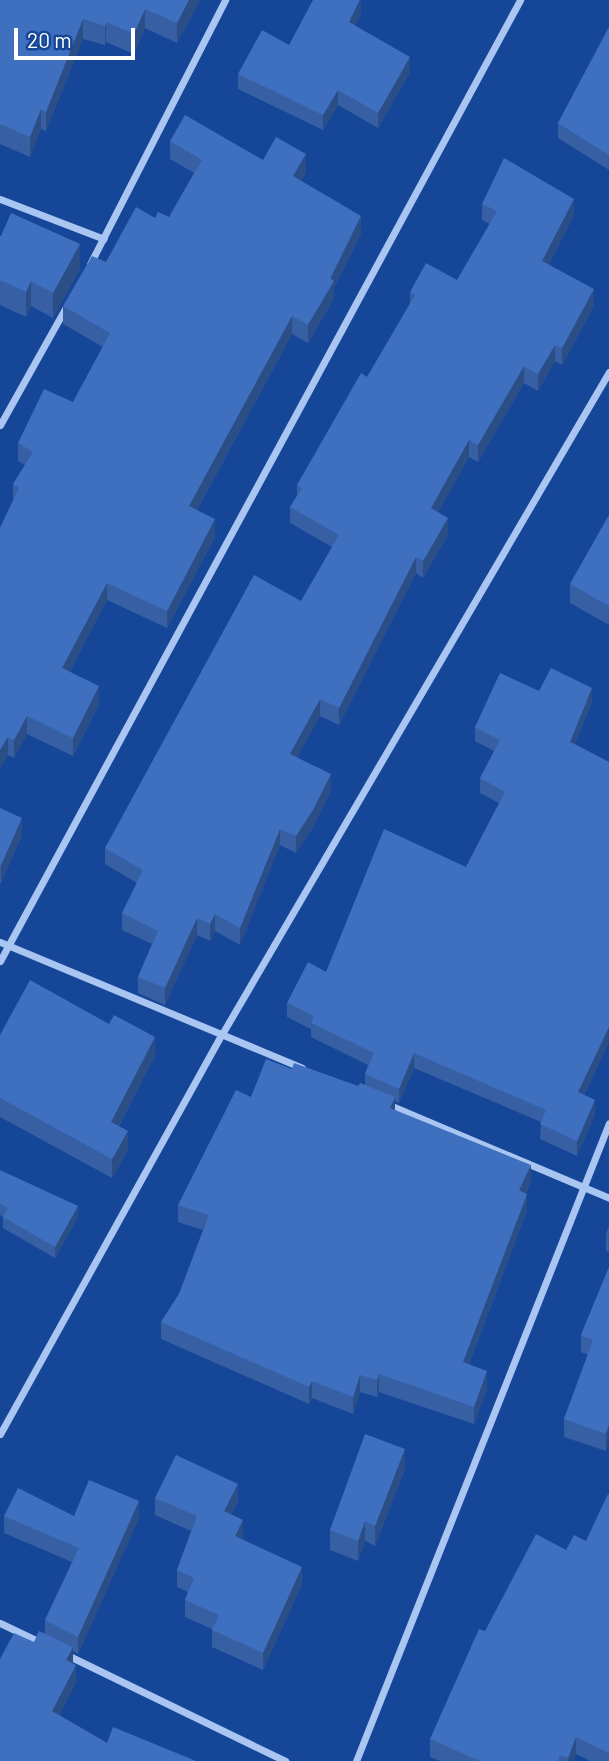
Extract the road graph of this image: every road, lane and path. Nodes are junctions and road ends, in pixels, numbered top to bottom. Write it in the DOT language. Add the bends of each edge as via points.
graph roads {
  1 [pos="225,0"];
  2 [pos="520,0"];
  3 [pos="0,199"];
  4 [pos="104,239"];
  5 [pos="85,274"];
  6 [pos="72,297"];
  7 [pos="609,372"];
  8 [pos="0,425"];
  9 [pos="0,942"];
  10 [pos="8,945"];
  11 [pos="0,961"];
  12 [pos="222,1034"];
  13 [pos="312,1072"];
  14 [pos="376,1099"];
  15 [pos="609,1123"];
  16 [pos="581,1186"];
  17 [pos="609,1198"];
  18 [pos="0,1434"];
  19 [pos="0,1623"];
  20 [pos="285,1761"];
  21 [pos="356,1761"];
  1 -- 4 [label="street"];
  2 -- 10 [label="street"];
  3 -- 4 [label="street"];
  4 -- 5 [label="street"];
  6 -- 8 [label="street"];
  7 -- 12 [label="street"];
  9 -- 10 [label="street"];
  10 -- 11 [label="street"];
  10 -- 12 [label="street"];
  12 -- 13 [label="street"];
  12 -- 18 [label="street"];
  14 -- 16 [label="street"];
  15 -- 16 [label="street"];
  16 -- 17 [label="street"];
  16 -- 21 [label="street"];
  19 -- 20 [label="street"];
}
